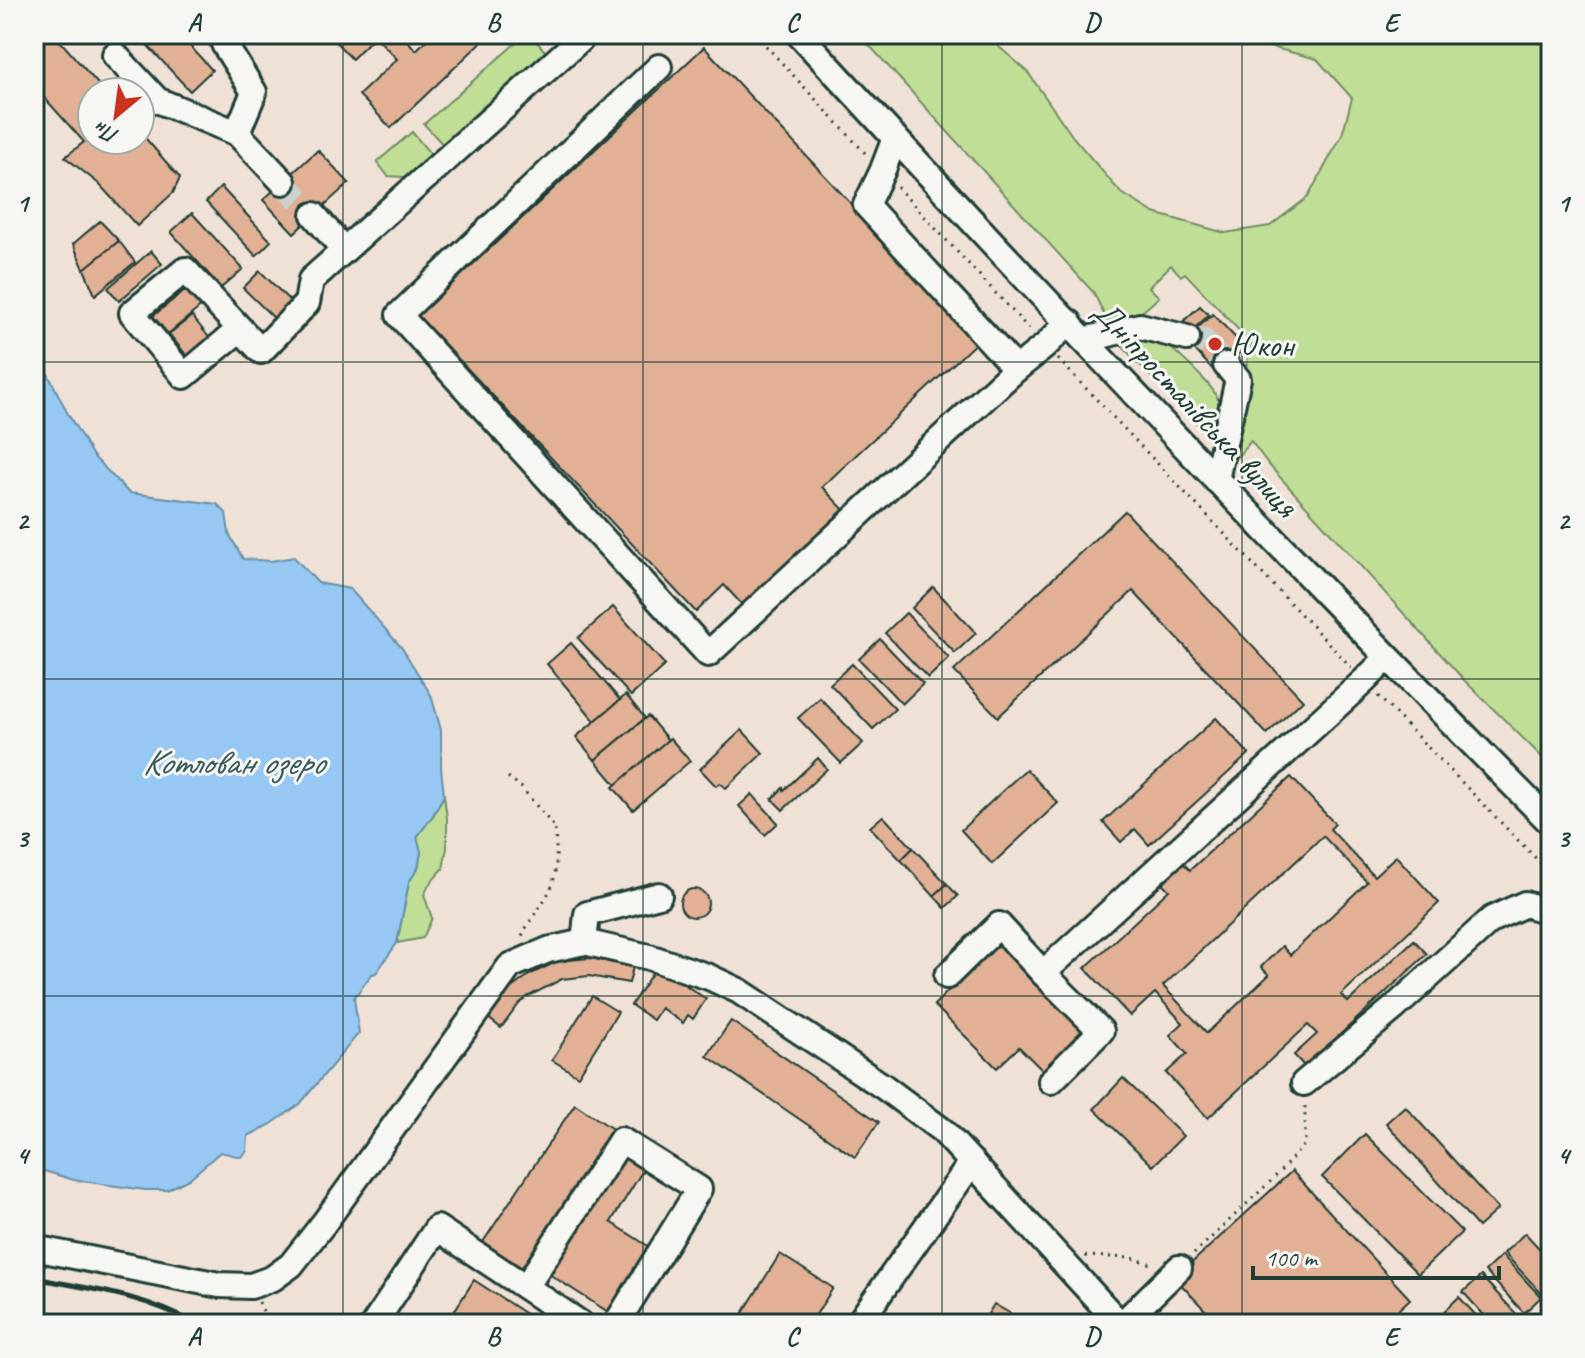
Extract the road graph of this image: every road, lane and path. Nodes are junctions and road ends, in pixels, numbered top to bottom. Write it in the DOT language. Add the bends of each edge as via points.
graph roads {
  1 [pos="225,34"];
  2 [pos="586,34"];
  3 [pos="755,34"];
  4 [pos="799,34"];
  5 [pos="115,55"];
  6 [pos="659,67"];
  7 [pos="237,133"];
  8 [pos="895,138"];
  9 [pos="882,172"];
  10 [pos="283,182"];
  11 [pos="314,215"];
  12 [pos="344,250"];
  13 [pos="240,329"];
  14 [pos="1077,331"];
  15 [pos="1187,338"];
  16 [pos="1045,346"];
  17 [pos="1226,365"];
  18 [pos="1016,369"];
  19 [pos="1216,480"];
  20 [pos="1387,658"];
  21 [pos="1364,681"];
  22 [pos="508,777"];
  23 [pos="1551,823"];
  24 [pos="1551,874"];
  25 [pos="659,895"];
  26 [pos="1551,912"];
  27 [pos="584,942"];
  28 [pos="510,966"];
  29 [pos="1043,973"];
  30 [pos="947,976"];
  31 [pos="1051,1081"];
  32 [pos="1304,1083"];
  33 [pos="1306,1110"];
  34 [pos="972,1162"];
  35 [pos="34,1248"];
  36 [pos="1057,1256"];
  37 [pos="1179,1268"];
  38 [pos="526,1287"];
  39 [pos="374,1324"];
  40 [pos="581,1324"];
  41 [pos="616,1324"];
  42 [pos="858,1324"];
  43 [pos="1121,1324"];
  1 -- 7 [label="street" via="224,44 254,92"];
  2 -- 12 [label="street"];
  3 -- 9 [label="path"];
  4 -- 8 [label="street, Дніпросталівська вулиця"];
  5 -- 7 [label="street" via="157,100"];
  6 -- 18 [label="street" via="399,315 708,654"];
  7 -- 10 [label="street"];
  8 -- 9 [label="street"];
  8 -- 14 [label="street, Дніпросталівська вулиця"];
  9 -- 16 [label="path"];
  9 -- 18 [label="street" via="866,205"];
  11 -- 12 [label="street"];
  12 -- 13 [label="street" via="311,280 307,303 261,351"];
  13 -- 13 [label="street" via="184,376 132,313 185,270"];
  14 -- 15 [label="street" via="1140,326"];
  14 -- 16 [label="street"];
  14 -- 19 [label="street, Дніпросталівська вулиця"];
  16 -- 18 [label="street"];
  16 -- 21 [label="path"];
  17 -- 19 [label="street" via="1238,379"];
  19 -- 20 [label="street, Дніпросталівська вулиця"];
  20 -- 21 [label="street"];
  20 -- 23 [label="street, Дніпросталівська вулиця"];
  21 -- 24 [label="path"];
  21 -- 29 [label="street"];
  22 -- 28 [label="path" via="555,828 556,848 551,889 525,928"];
  25 -- 27 [label="street" via="587,914"];
  26 -- 32 [label="street" via="1525,904 1492,919"];
  27 -- 28 [label="street"];
  27 -- 34 [label="street" via="649,957 739,991 884,1087 943,1131"];
  28 -- 35 [label="street" via="316,1234 273,1278 251,1286 219,1285"];
  29 -- 30 [label="street" via="999,925"];
  29 -- 31 [label="street" via="1101,1031"];
  33 -- 37 [label="path" via="1305,1144"];
  34 -- 36 [label="street"];
  34 -- 42 [label="street"];
  36 -- 37 [label="path" via="1132,1258"];
  36 -- 43 [label="street"];
  37 -- 43 [label="street"];
  38 -- 39 [label="street" via="437,1228"];
  38 -- 40 [label="street"];
  38 -- 41 [label="street" via="621,1140 699,1189"];
}
